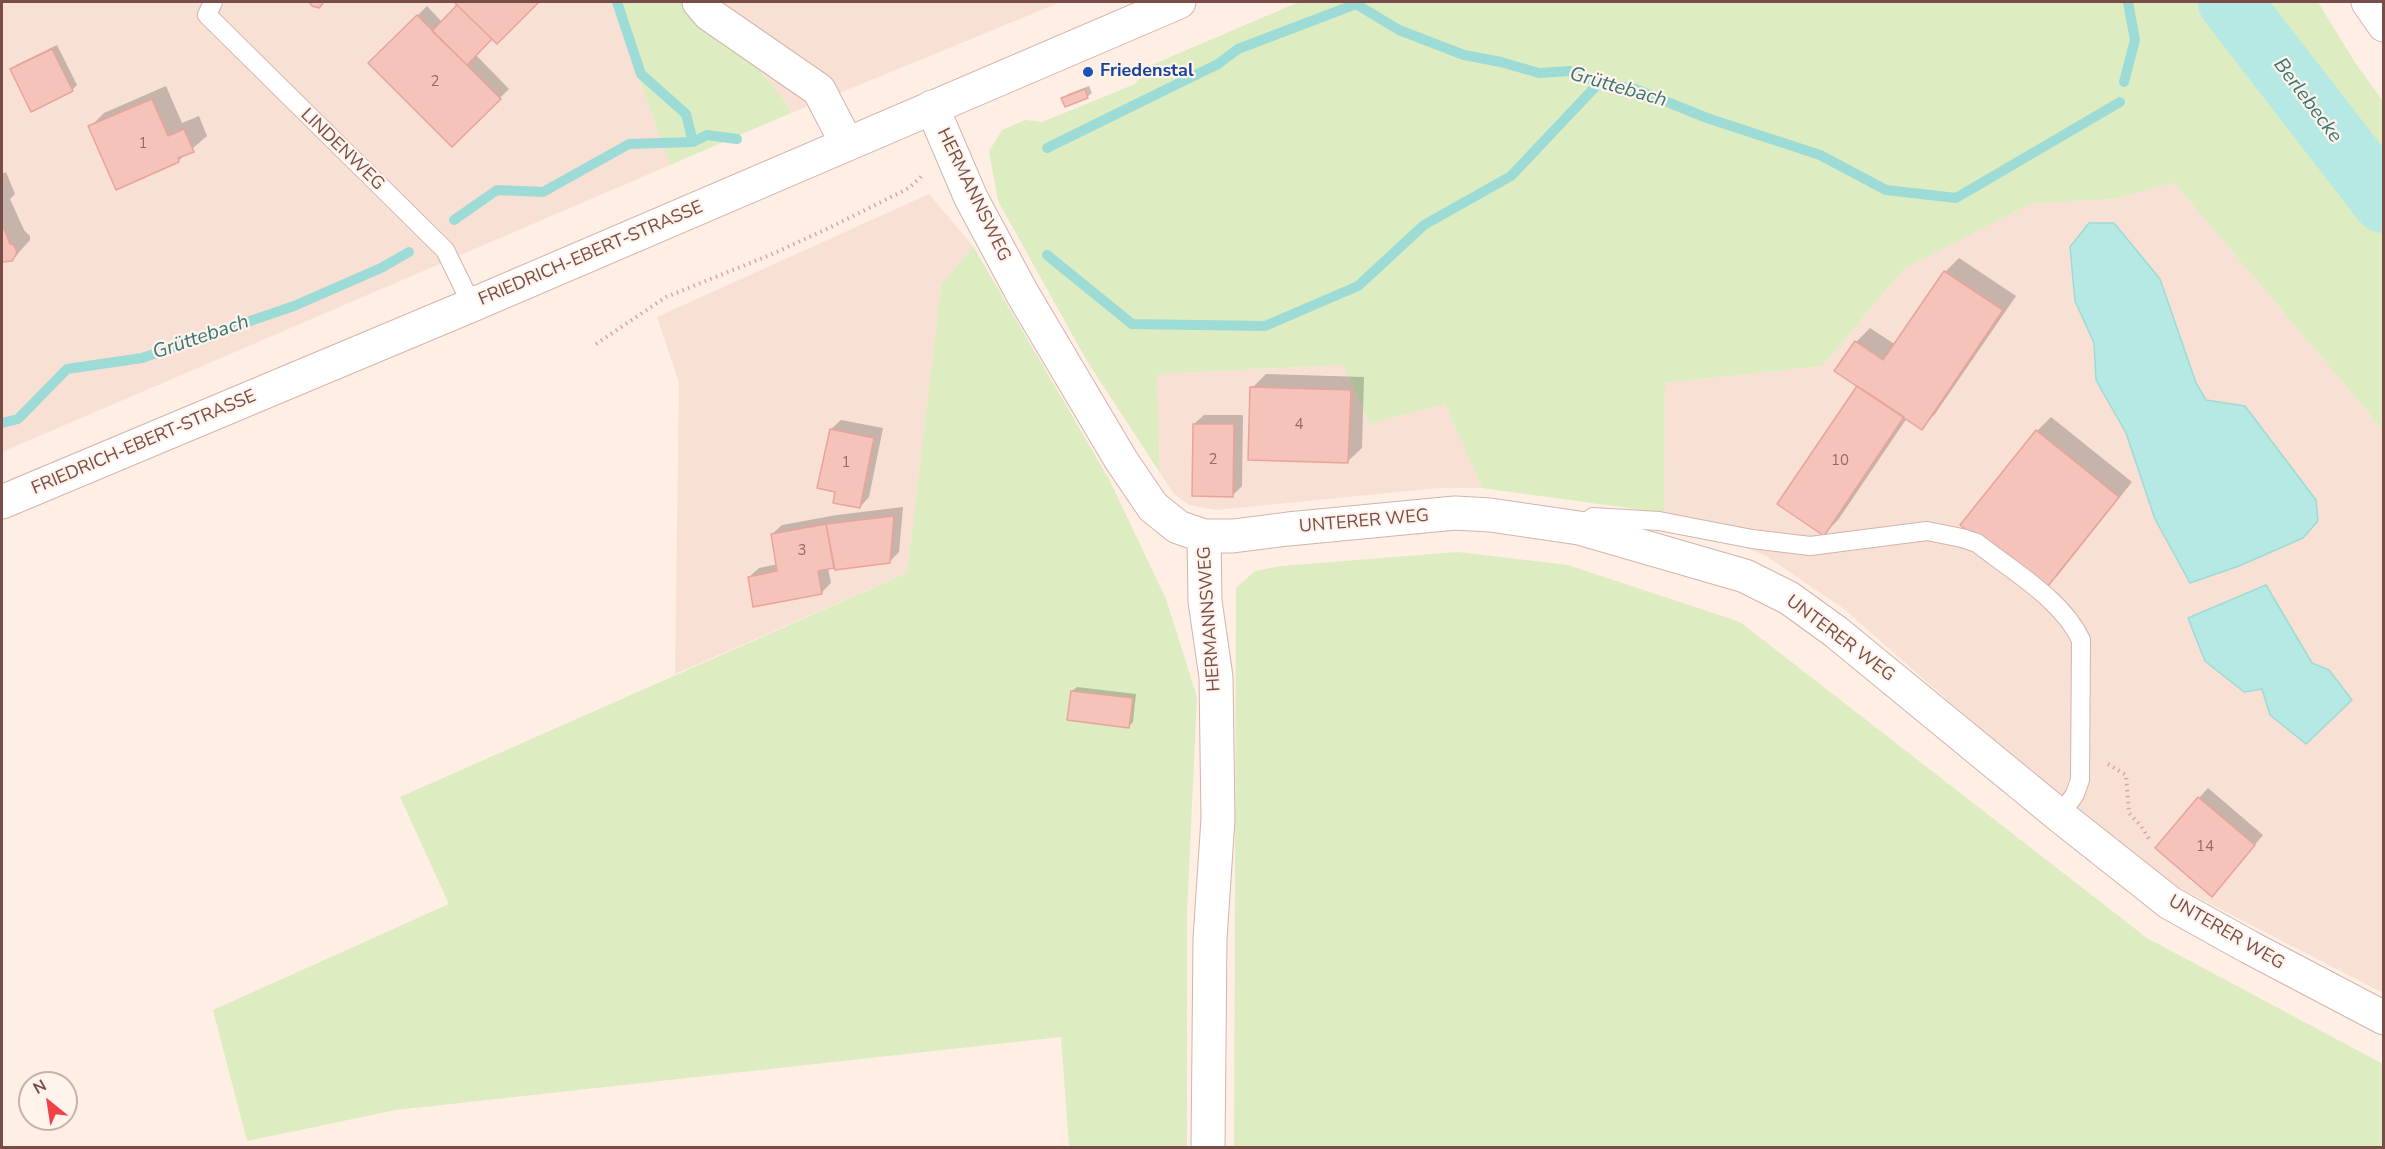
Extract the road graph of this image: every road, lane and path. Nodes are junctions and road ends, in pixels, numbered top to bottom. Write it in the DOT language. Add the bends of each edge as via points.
graph roads {
  1 [pos="213,2"];
  2 [pos="699,2"];
  3 [pos="1179,2"];
  4 [pos="2368,2"];
  5 [pos="2384,25"];
  6 [pos="932,107"];
  7 [pos="847,144"];
  8 [pos="949,147"];
  9 [pos="472,305"];
  10 [pos="596,344"];
  11 [pos="2,502"];
  12 [pos="1579,528"];
  13 [pos="1204,536"];
  14 [pos="2081,765"];
  15 [pos="2060,816"];
  16 [pos="2152,842"];
  17 [pos="2384,1018"];
  18 [pos="1208,1148"];
  1 -- 9 [label="lane, LINDENWEG" via="207,15 445,250"];
  2 -- 7 [label="street" via="709,14 819,90"];
  3 -- 6 [label="street, FRIEDRICH-EBERT-STRASSE"];
  4 -- 5 [label="street"];
  6 -- 7 [label="street, FRIEDRICH-EBERT-STRASSE"];
  6 -- 8 [label="street, HERMANNSWEG"];
  7 -- 9 [label="street, FRIEDRICH-EBERT-STRASSE"];
  8 -- 10 [label="path" via="909,188 770,255 666,297"];
  8 -- 13 [label="street, HERMANNSWEG" via="971,198 1022,293 1121,460 1153,507 1178,527"];
  9 -- 11 [label="street, FRIEDRICH-EBERT-STRASSE"];
  12 -- 13 [label="street, UNTERER WEG" via="1455,513"];
  12 -- 14 [label="lane" via="1593,517 1659,521 1810,546 1927,531 1977,543 2062,609 2074,624 2081,640"];
  12 -- 15 [label="street, UNTERER WEG" via="1745,576 1789,598"];
  13 -- 18 [label="street, HERMANNSWEG" via="1205,601 1216,677 1218,819 1210,939"];
  14 -- 15 [label="lane" via="2075,794"];
  14 -- 16 [label="path" via="2108,764 2126,775 2129,813"];
  15 -- 17 [label="street, UNTERER WEG" via="2170,903"];
}
